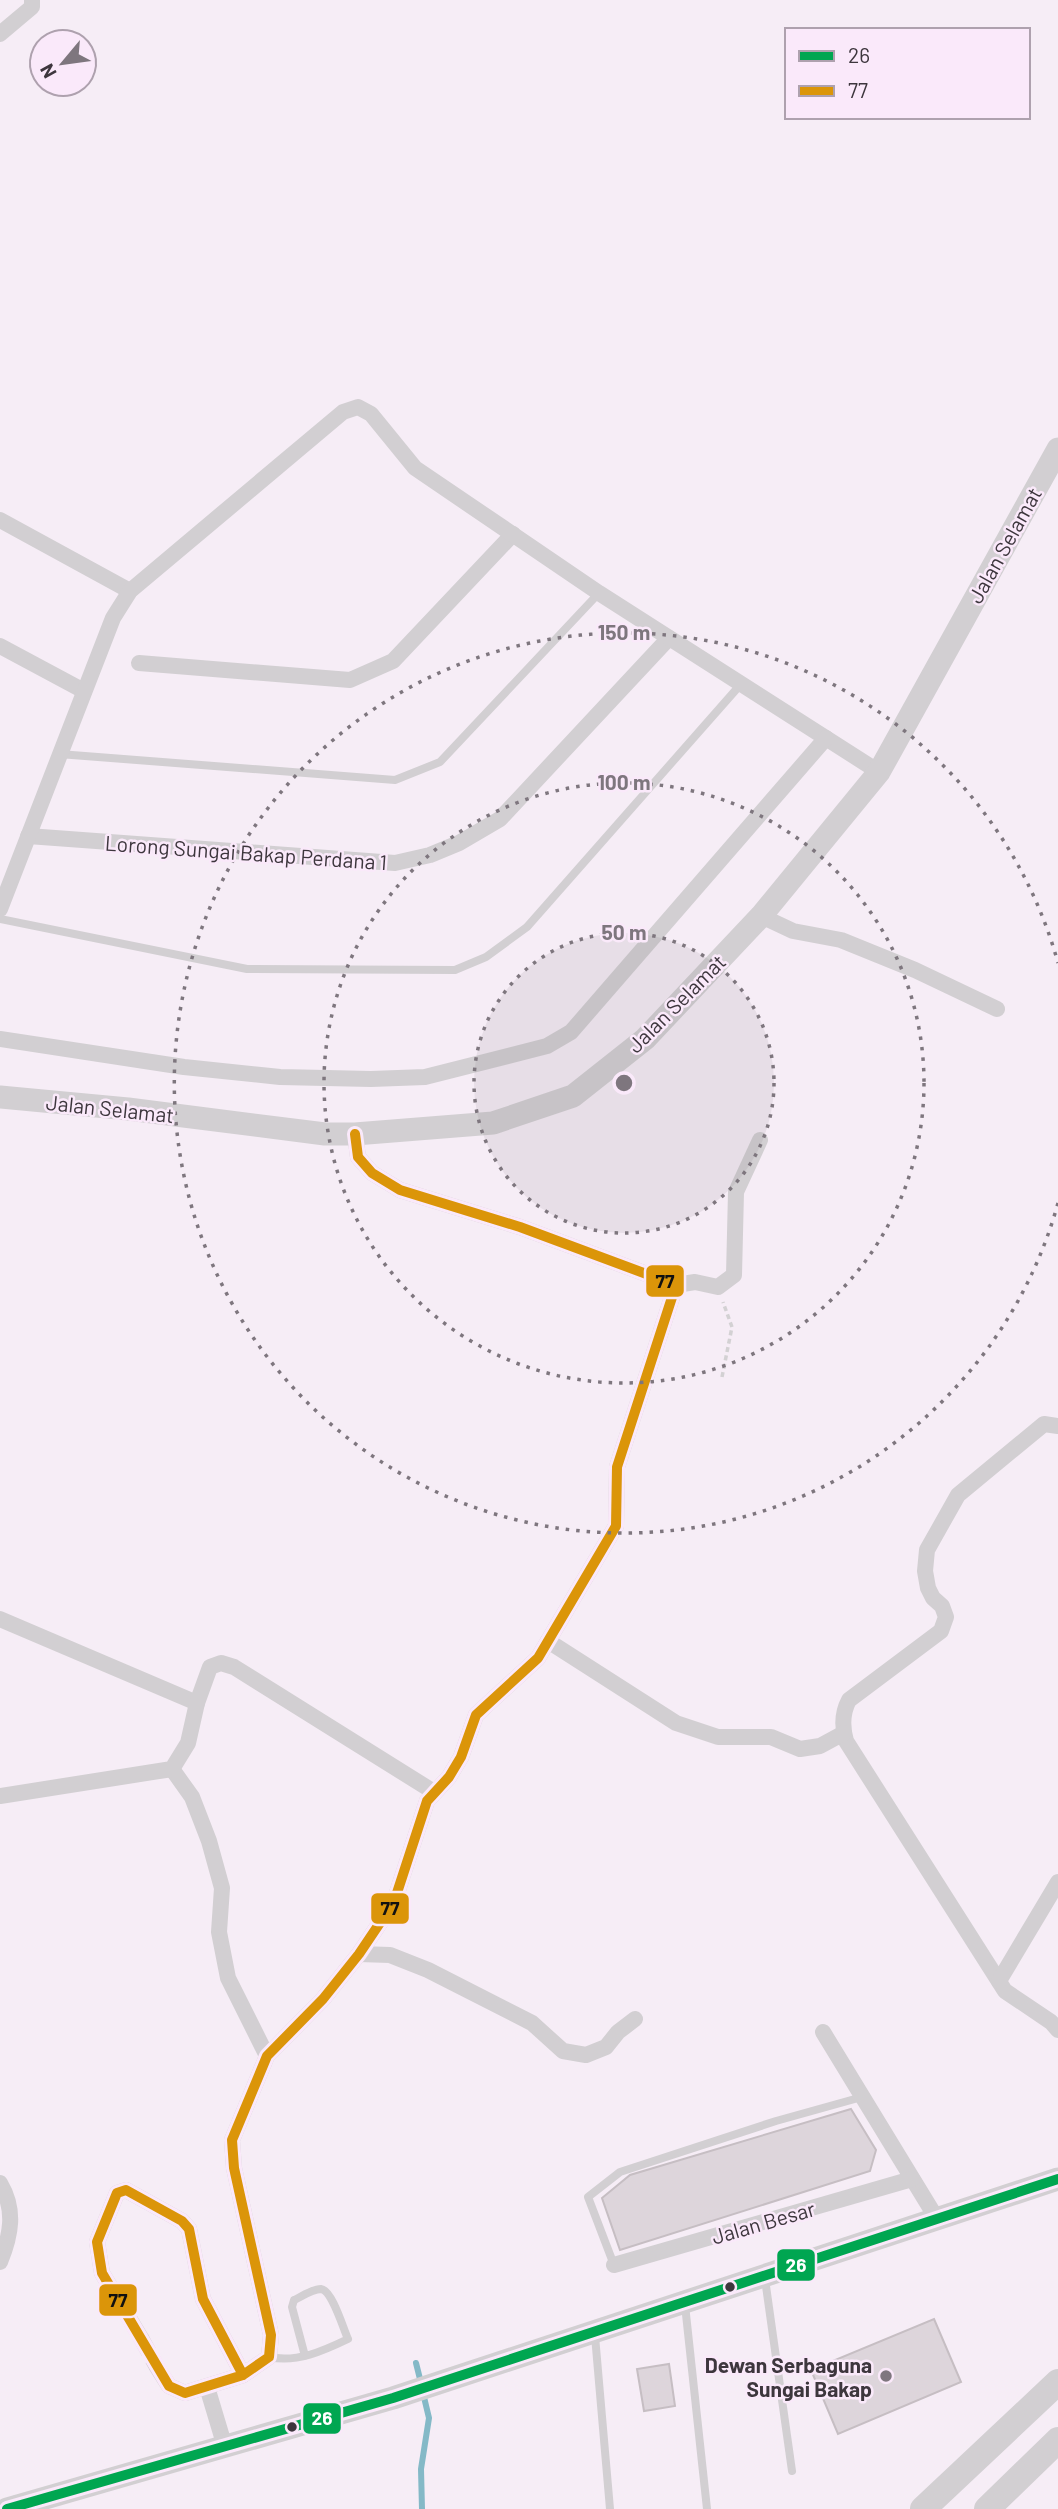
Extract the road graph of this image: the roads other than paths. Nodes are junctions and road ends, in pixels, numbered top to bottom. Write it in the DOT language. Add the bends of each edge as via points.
graph roads {
  1 [pos="32,0"];
  2 [pos="0,34"];
  3 [pos="1058,449"];
  4 [pos="0,520"];
  5 [pos="513,534"];
  6 [pos="130,591"];
  7 [pos="599,593"];
  8 [pos="669,638"];
  9 [pos="0,646"];
  10 [pos="139,663"];
  11 [pos="741,684"];
  12 [pos="85,691"];
  13 [pos="825,738"];
  14 [pos="60,754"];
  15 [pos="879,772"];
  16 [pos="28,836"];
  17 [pos="0,909"];
  18 [pos="761,916"];
  19 [pos="0,919"];
  20 [pos="997,1009"];
  21 [pos="0,1039"];
  22 [pos="3,1099"];
  23 [pos="355,1134"];
  24 [pos="760,1140"];
  25 [pos="676,1285"];
  26 [pos="1058,1426"];
  27 [pos="0,1619"];
  28 [pos="548,1642"];
  29 [pos="197,1703"];
  30 [pos="844,1733"];
  31 [pos="172,1769"];
  32 [pos="434,1793"];
  33 [pos="0,1796"];
  34 [pos="1058,1882"];
  35 [pos="359,1954"];
  36 [pos="999,1981"];
  37 [pos="635,2019"];
  38 [pos="1058,2030"];
  39 [pos="823,2032"];
  40 [pos="267,2056"];
  41 [pos="862,2097"];
  42 [pos="912,2179"];
  43 [pos="1058,2179"];
  44 [pos="0,2183"];
  45 [pos="937,2219"];
  46 [pos="0,2262"];
  47 [pos="614,2265"];
  48 [pos="765,2276"];
  49 [pos="685,2302"];
  50 [pos="594,2333"];
  51 [pos="141,2338"];
  52 [pos="305,2356"];
  53 [pos="269,2357"];
  54 [pos="157,2367"];
  55 [pos="243,2375"];
  56 [pos="1058,2382"];
  57 [pos="207,2387"];
  58 [pos="1058,2440"];
  59 [pos="225,2447"];
  60 [pos="792,2471"];
  61 [pos="7,2509"];
  62 [pos="610,2509"];
  63 [pos="707,2509"];
  64 [pos="923,2509"];
  65 [pos="986,2509"];
  1 -- 2 [label="street" via="32,7"];
  3 -- 15 [label="main road, Jalan Selamat"];
  4 -- 6 [label="street"];
  5 -- 6 [label="street" via="415,468 371,414 358,407 343,412"];
  5 -- 7 [label="street"];
  5 -- 10 [label="street" via="393,661 350,680"];
  6 -- 12 [label="street" via="113,618"];
  7 -- 8 [label="street"];
  7 -- 14 [label="lane" via="440,762 395,779"];
  8 -- 11 [label="street"];
  8 -- 16 [label="street, Lorong Sungai Bakap Perdana 1" via="500,819 430,855 395,863"];
  9 -- 12 [label="street"];
  11 -- 13 [label="street"];
  11 -- 19 [label="lane" via="527,927 486,957 455,970 247,969"];
  12 -- 14 [label="street"];
  13 -- 15 [label="street"];
  13 -- 21 [label="street" via="571,1032 547,1046 425,1077 371,1079 280,1077 184,1067"];
  14 -- 16 [label="street"];
  15 -- 18 [label="main road, Jalan Selamat"];
  16 -- 17 [label="street"];
  18 -- 20 [label="street" via="793,932 841,940"];
  18 -- 23 [label="main road, Jalan Selamat" via="645,1040 573,1096 493,1123"];
  22 -- 23 [label="main road, Jalan Selamat"];
  23 -- 25 [label="street" via="358,1157 372,1173 400,1190 520,1227"];
  24 -- 25 [label="street" via="736,1192 734,1275 718,1287 695,1282"];
  25 -- 28 [label="street" via="617,1467 617,1526"];
  26 -- 30 [label="street" via="1044,1424 958,1495 926,1550 928,1588 946,1617 941,1631 849,1700 844,1709"];
  27 -- 29 [label="street"];
  28 -- 30 [label="street" via="676,1723 718,1737 771,1737 800,1749 820,1746"];
  28 -- 32 [label="street" via="538,1658 476,1716 461,1757"];
  29 -- 31 [label="street" via="188,1743"];
  29 -- 32 [label="street" via="210,1667 221,1663 234,1667"];
  30 -- 36 [label="street"];
  31 -- 33 [label="street"];
  31 -- 40 [label="street" via="192,1797 222,1888 219,1932 228,1978"];
  32 -- 35 [label="street" via="423,1811 394,1902"];
  34 -- 36 [label="street"];
  35 -- 37 [label="street" via="390,1955 428,1970 532,2023 563,2051 586,2055 606,2047"];
  35 -- 40 [label="street"];
  36 -- 38 [label="street" via="1005,1991"];
  39 -- 41 [label="street"];
  40 -- 53 [label="street" via="232,2140 271,2335"];
  41 -- 42 [label="street"];
  41 -- 47 [label="lane" via="620,2172 588,2197"];
  42 -- 45 [label="street"];
  42 -- 47 [label="street, Jalan Besar"];
  43 -- 45 [label="main road"];
  44 -- 46 [label="street" via="11,2220"];
  45 -- 48 [label="main road"];
  48 -- 49 [label="main road"];
  48 -- 60 [label="lane"];
  49 -- 50 [label="main road"];
  49 -- 63 [label="lane"];
  50 -- 59 [label="main road"];
  50 -- 62 [label="lane"];
  51 -- 55 [label="street" via="102,2273 97,2242 117,2193 126,2190 188,2228 203,2300"];
  52 -- 52 [label="lane" via="294,2300 318,2289 326,2291 348,2339"];
  52 -- 53 [label="lane"];
  53 -- 55 [label="street"];
  54 -- 57 [label="street" via="169,2386 185,2393"];
  55 -- 57 [label="street"];
  56 -- 64 [label="highway"];
  57 -- 59 [label="street"];
  58 -- 65 [label="highway"];
  59 -- 61 [label="main road"];
}
